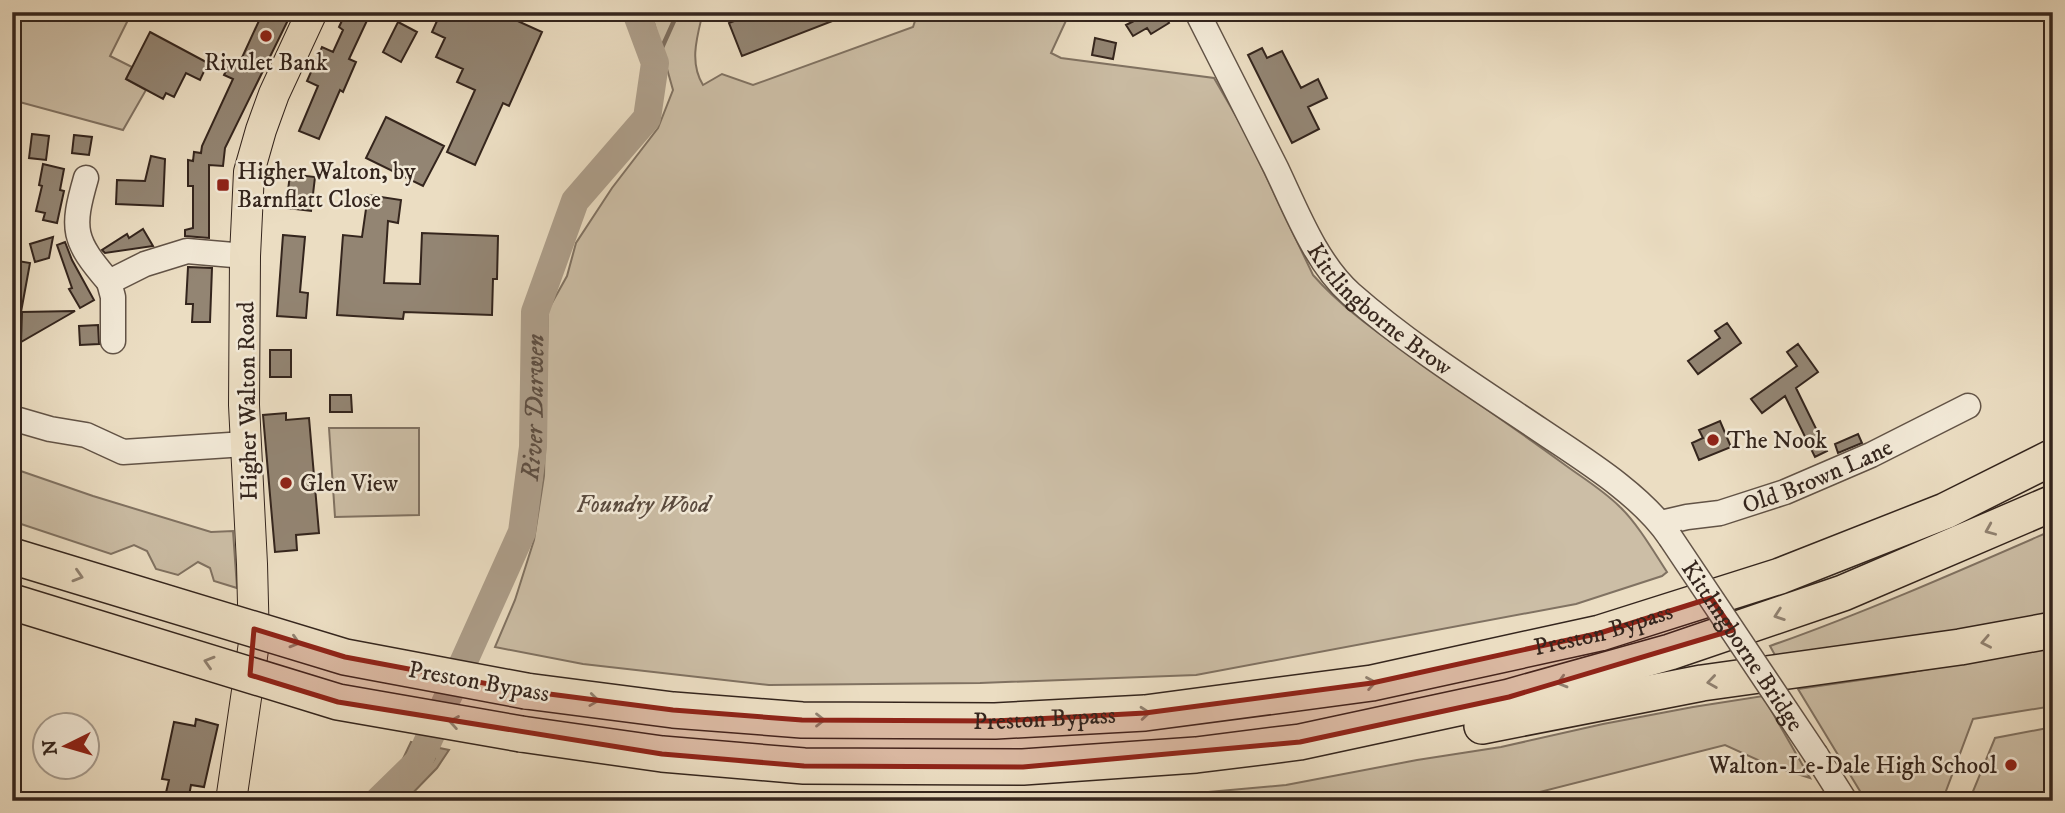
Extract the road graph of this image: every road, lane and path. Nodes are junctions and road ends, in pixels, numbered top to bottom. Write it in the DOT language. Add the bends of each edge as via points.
graph roads {
  1 [pos="312,12"];
  2 [pos="1197,12"];
  3 [pos="86,178"];
  4 [pos="245,256"];
  5 [pos="109,282"];
  6 [pos="113,341"];
  7 [pos="1968,406"];
  8 [pos="12,418"];
  9 [pos="246,444"];
  10 [pos="2053,452"];
  11 [pos="2053,457"];
  12 [pos="2003,484"];
  13 [pos="2053,503"];
  14 [pos="1665,530"];
  15 [pos="12,556"];
  16 [pos="12,602"];
  17 [pos="2053,629"];
  18 [pos="589,744"];
  19 [pos="230,801"];
  20 [pos="1845,801"];
  1 -- 4 [label="main road, Higher Walton Road" via="274,94 249,172"];
  2 -- 14 [label="street, Kittlingborne Brow" via="1330,273 1395,330 1612,480"];
  3 -- 5 [label="street" via="77,233 89,259"];
  4 -- 5 [label="street" via="187,251"];
  4 -- 9 [label="main road, Higher Walton Road"];
  5 -- 6 [label="street"];
  7 -- 14 [label="street, Old Brown Lane" via="1785,492 1720,513 1687,517"];
  8 -- 9 [label="street" via="86,435 123,452"];
  9 -- 19 [label="main road, Higher Walton Road" via="254,643"];
  10 -- 12 [label="highway"];
  11 -- 12 [label="highway, Preston Bypass"];
  15 -- 12 [label="highway, Preston Bypass, one-way, bridge" via="345,657 526,691 673,710 802,720 995,721 1145,713 1372,683 1600,633 1780,576"];
  13 -- 18 [label="highway, Preston Bypass, one-way" via="1843,593 1671,652 1509,697 1300,742 1196,755 1023,767 804,766"];
  14 -- 20 [label="street, Kittlingborne Bridge, bridge"];
  18 -- 16 [label="highway, Preston Bypass, one-way, bridge" via="338,702"];
  17 -- 18 [label="highway, one-way" via="1960,647 1702,683 1311,759 1059,786 951,789 745,783"];
}
